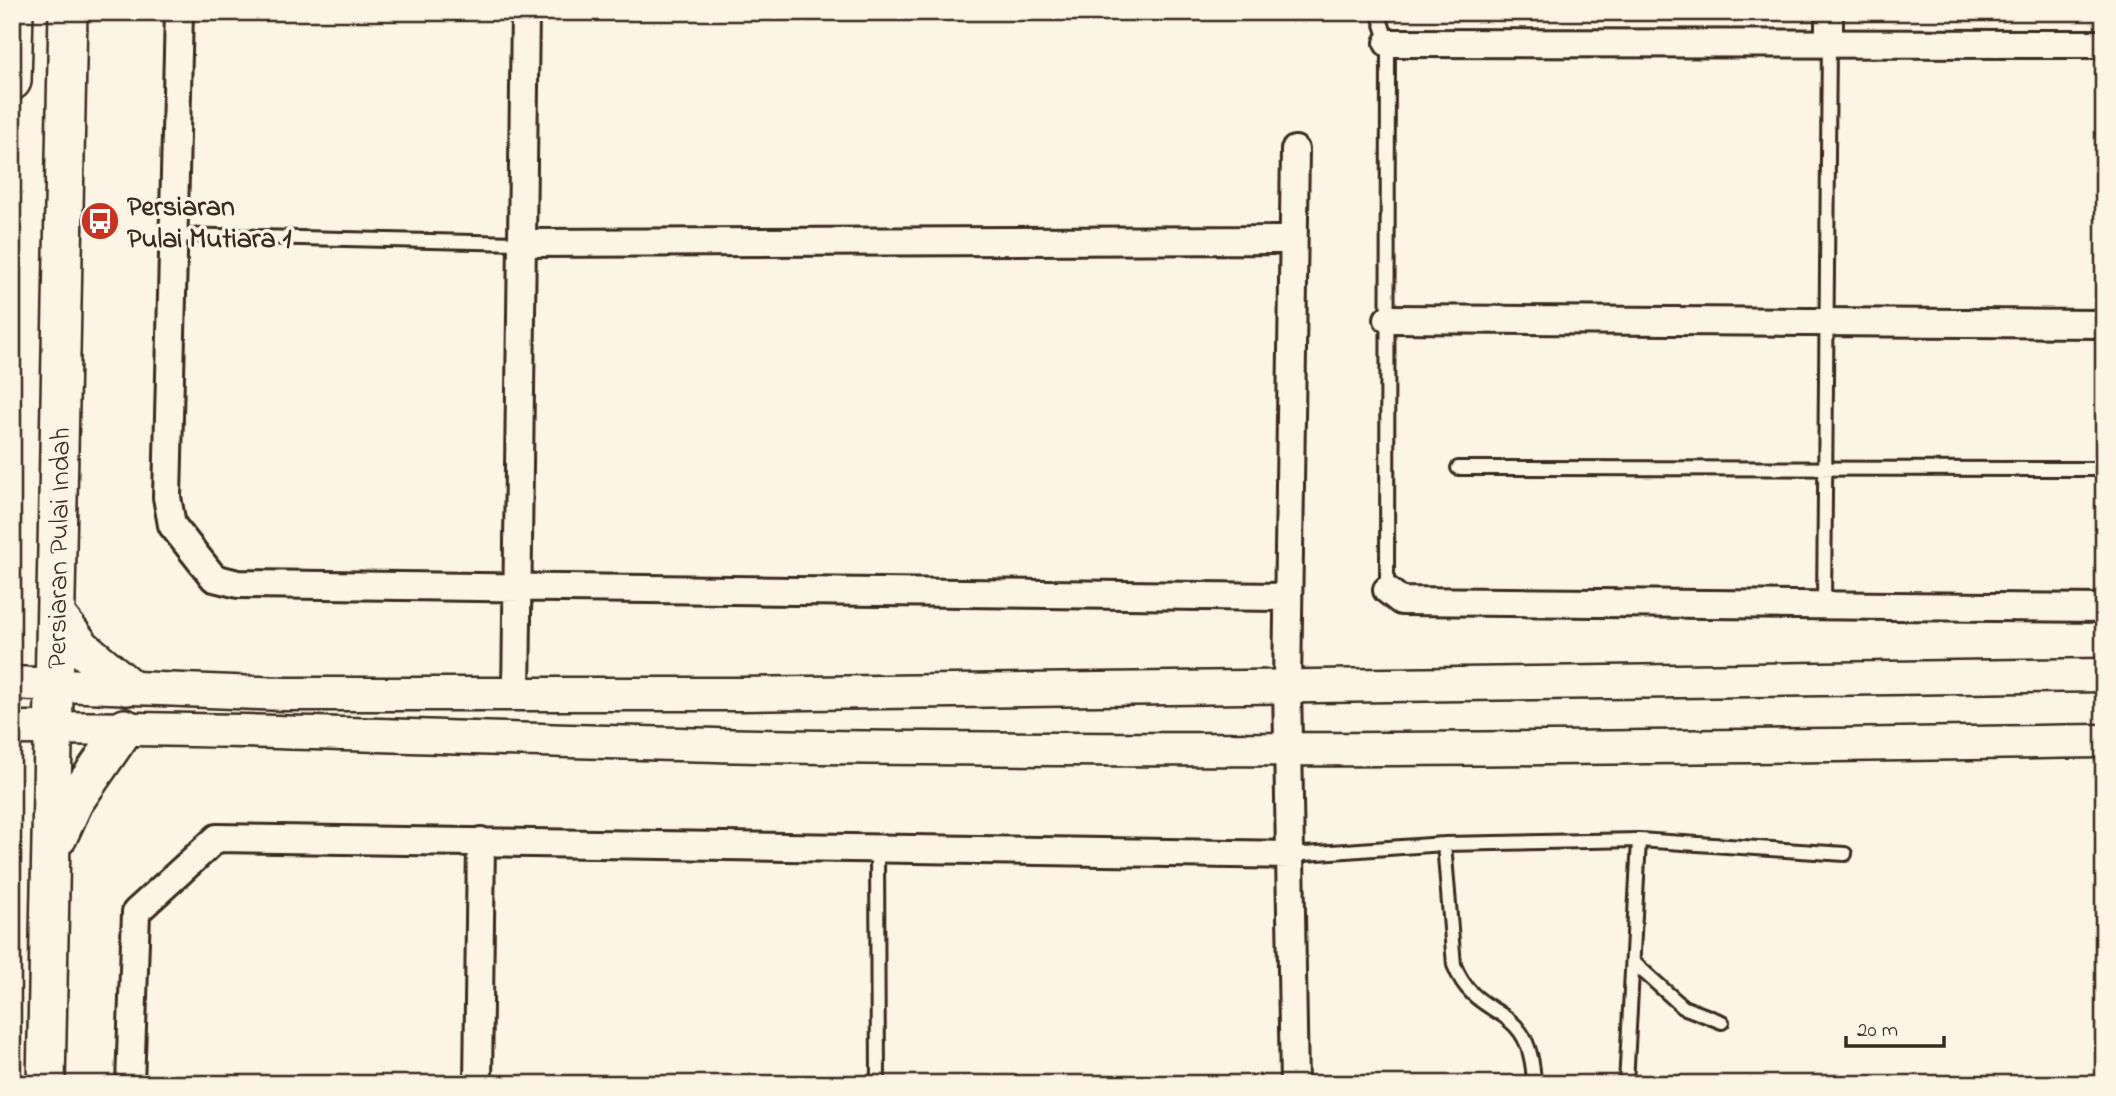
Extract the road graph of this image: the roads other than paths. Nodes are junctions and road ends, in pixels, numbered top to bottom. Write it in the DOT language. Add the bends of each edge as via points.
graph roads {
  1 [pos="14,12"];
  2 [pos="68,12"];
  3 [pos="179,12"];
  4 [pos="525,12"];
  5 [pos="1378,12"];
  6 [pos="1829,12"];
  7 [pos="1388,43"];
  8 [pos="1829,43"];
  9 [pos="2104,44"];
  10 [pos="12,82"];
  11 [pos="1295,150"];
  12 [pos="173,235"];
  13 [pos="1293,240"];
  14 [pos="522,243"];
  15 [pos="1388,319"];
  16 [pos="1826,322"];
  17 [pos="2104,324"];
  18 [pos="1458,468"];
  19 [pos="1825,468"];
  20 [pos="2104,469"];
  21 [pos="518,587"];
  22 [pos="1387,590"];
  23 [pos="1288,597"];
  24 [pos="1824,605"];
  25 [pos="2104,608"];
  26 [pos="56,615"];
  27 [pos="2104,675"];
  28 [pos="12,682"];
  29 [pos="54,684"];
  30 [pos="1287,684"];
  31 [pos="127,686"];
  32 [pos="516,694"];
  33 [pos="12,728"];
  34 [pos="55,728"];
  35 [pos="125,728"];
  36 [pos="2104,741"];
  37 [pos="1288,750"];
  38 [pos="1639,840"];
  39 [pos="481,841"];
  40 [pos="1444,844"];
  41 [pos="877,848"];
  42 [pos="52,849"];
  43 [pos="1845,854"];
  44 [pos="1290,855"];
  45 [pos="1633,962"];
  46 [pos="1722,1022"];
  47 [pos="46,1084"];
  48 [pos="130,1084"];
  49 [pos="478,1084"];
  50 [pos="878,1084"];
  51 [pos="1294,1084"];
  52 [pos="1534,1084"];
  53 [pos="1626,1084"];
  1 -- 10 [label="main road"];
  2 -- 26 [label="main road, Persiaran Pulai Indah"];
  3 -- 12 [label="street"];
  4 -- 14 [label="street"];
  5 -- 7 [label="lane"];
  6 -- 8 [label="street"];
  7 -- 8 [label="street"];
  7 -- 15 [label="lane"];
  8 -- 9 [label="street"];
  8 -- 16 [label="lane"];
  11 -- 13 [label="street"];
  12 -- 14 [label="lane"];
  12 -- 21 [label="street" via="167,496 172,525 214,578 237,584"];
  13 -- 14 [label="street"];
  13 -- 23 [label="street"];
  14 -- 21 [label="street"];
  15 -- 16 [label="street"];
  15 -- 22 [label="lane"];
  16 -- 17 [label="street"];
  16 -- 19 [label="lane"];
  18 -- 19 [label="lane"];
  19 -- 20 [label="lane"];
  19 -- 24 [label="lane"];
  21 -- 23 [label="street"];
  21 -- 32 [label="street"];
  22 -- 24 [label="street" via="1401,601"];
  23 -- 30 [label="street"];
  24 -- 25 [label="street"];
  26 -- 29 [label="main road, Persiaran Pulai Indah"];
  26 -- 31 [label="main road" via="82,648"];
  27 -- 30 [label="street"];
  28 -- 29 [label="street"];
  29 -- 31 [label="street"];
  29 -- 34 [label="main road, Persiaran Pulai Indah"];
  30 -- 32 [label="street"];
  30 -- 37 [label="street"];
  31 -- 32 [label="street" via="285,694"];
  33 -- 34 [label="street"];
  34 -- 35 [label="street"];
  34 -- 42 [label="main road, Persiaran Pulai Indah"];
  35 -- 37 [label="street" via="757,746"];
  35 -- 42 [label="main road" via="74,802"];
  36 -- 37 [label="street"];
  37 -- 44 [label="street"];
  38 -- 40 [label="lane"];
  38 -- 43 [label="lane"];
  38 -- 45 [label="lane"];
  39 -- 41 [label="street"];
  39 -- 48 [label="street" via="217,838 136,912"];
  39 -- 49 [label="street"];
  40 -- 44 [label="lane"];
  40 -- 52 [label="lane" via="1454,965 1461,983 1475,999 1505,1014 1525,1035"];
  41 -- 44 [label="street"];
  41 -- 50 [label="lane"];
  42 -- 47 [label="main road, Persiaran Pulai Indah"];
  44 -- 51 [label="street"];
  45 -- 46 [label="lane" via="1683,1007"];
  45 -- 53 [label="lane"];
}
